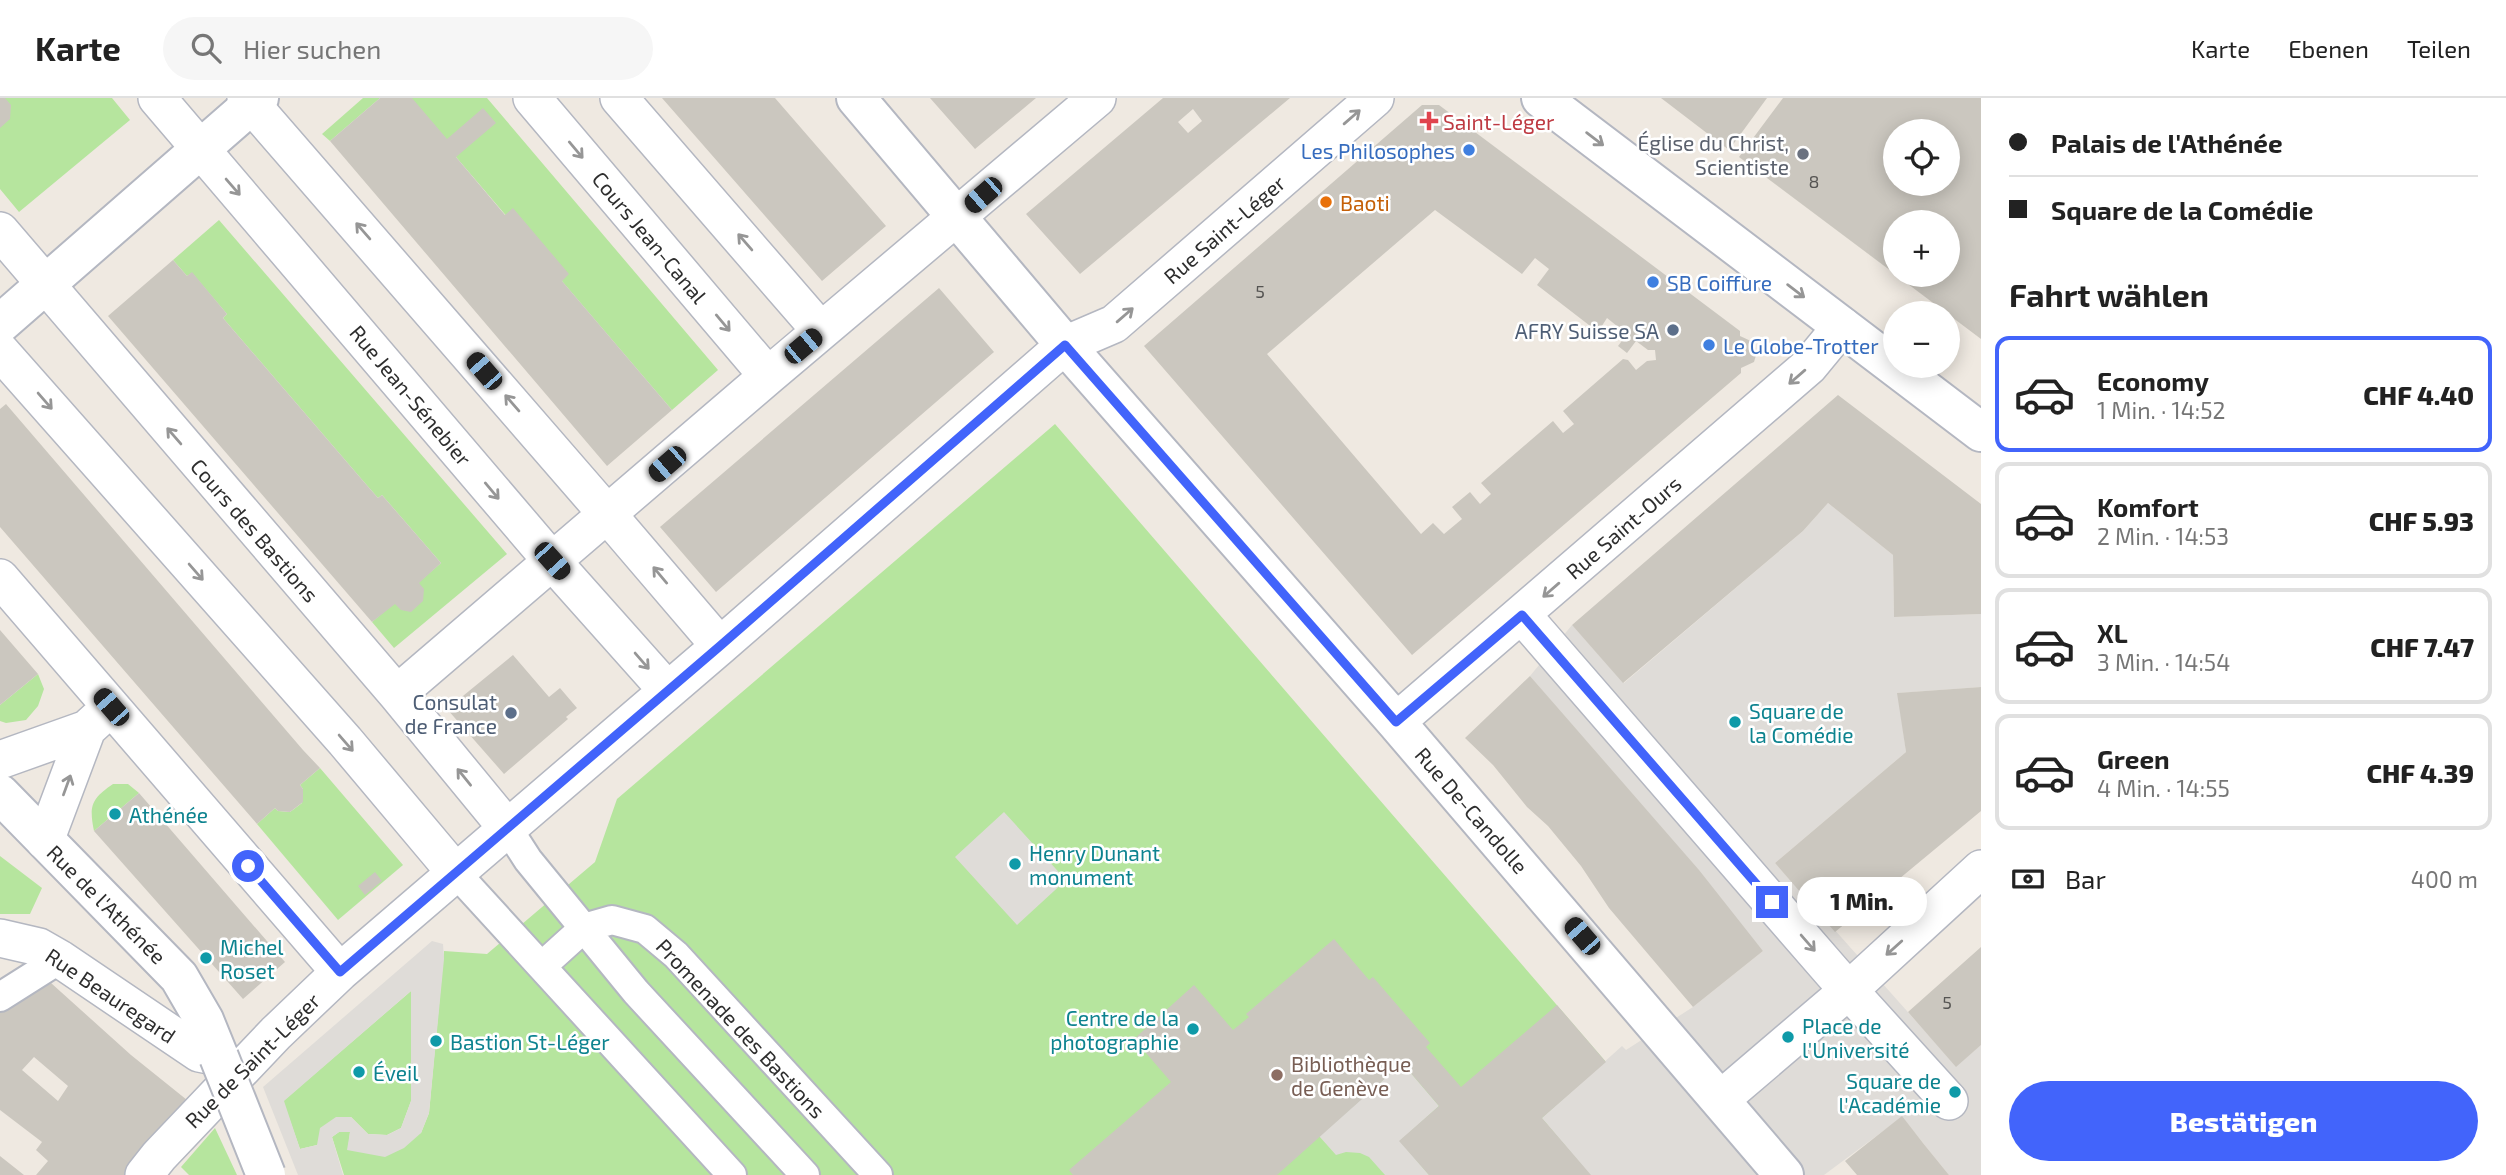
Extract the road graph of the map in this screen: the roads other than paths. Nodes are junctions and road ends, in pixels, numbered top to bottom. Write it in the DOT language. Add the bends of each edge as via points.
graph roads {
  1 [pos="157,98"];
  2 [pos="532,98"];
  3 [pos="619,98"];
  4 [pos="856,98"];
  5 [pos="1097,98"];
  6 [pos="1375,98"];
  7 [pos="1541,98"];
  8 [pos="252,100"];
  9 [pos="200,148"];
  10 [pos="957,217"];
  11 [pos="0,231"];
  12 [pos="44,283"];
  13 [pos="0,324"];
  14 [pos="1842,326"];
  15 [pos="821,331"];
  16 [pos="1065,345"];
  17 [pos="0,351"];
  18 [pos="768,376"];
  19 [pos="1981,432"];
  20 [pos="608,514"];
  21 [pos="552,561"];
  22 [pos="0,578"];
  23 [pos="1522,615"];
  24 [pos="720,646"];
  25 [pos="667,690"];
  26 [pos="397,694"];
  27 [pos="99,718"];
  28 [pos="1396,722"];
  29 [pos="0,760"];
  30 [pos="0,794"];
  31 [pos="508,829"];
  32 [pos="45,841"];
  33 [pos="1981,869"];
  34 [pos="456,873"];
  35 [pos="584,928"];
  36 [pos="0,938"];
  37 [pos="60,959"];
  38 [pos="542,966"];
  39 [pos="340,972"];
  40 [pos="1849,990"];
  41 [pos="0,997"];
  42 [pos="188,1028"];
  43 [pos="1720,1100"];
  44 [pos="1948,1101"];
  45 [pos="144,1175"];
  46 [pos="266,1175"];
  47 [pos="732,1175"];
  48 [pos="805,1175"];
  49 [pos="878,1175"];
  50 [pos="1784,1175"];
  1 -- 9 [label="street, Rue Jean-Sénebier"];
  2 -- 18 [label="street, Cours Jean-Canal, one-way"];
  15 -- 3 [label="street, one-way"];
  4 -- 10 [label="street, Rue De-Candolle"];
  5 -- 10 [label="street"];
  16 -- 6 [label="street, Rue Saint-Léger, one-way" via="1114,324"];
  7 -- 14 [label="street, one-way"];
  8 -- 9 [label="street"];
  20 -- 8 [label="street, one-way"];
  9 -- 12 [label="street"];
  9 -- 21 [label="street, Rue Jean-Sénebier, one-way"];
  10 -- 15 [label="street"];
  10 -- 16 [label="street, Rue De-Candolle"];
  11 -- 12 [label="street, Cours des Bastions"];
  12 -- 13 [label="street"];
  26 -- 12 [label="street, Cours des Bastions, one-way"];
  14 -- 19 [label="street"];
  14 -- 23 [label="street, Rue Saint-Ours, one-way" via="1809,366"];
  15 -- 18 [label="street"];
  16 -- 24 [label="street, Rue de Saint-Léger"];
  16 -- 28 [label="street, Rue De-Candolle"];
  17 -- 34 [label="street, one-way"];
  18 -- 20 [label="street"];
  20 -- 21 [label="street"];
  24 -- 20 [label="street, one-way"];
  21 -- 25 [label="street, Rue Jean-Sénebier, one-way"];
  21 -- 26 [label="street"];
  22 -- 27 [label="street"];
  23 -- 28 [label="street, Rue Saint-Ours"];
  23 -- 40 [label="street, one-way"];
  24 -- 25 [label="street, Rue de Saint-Léger"];
  25 -- 31 [label="street, Rue de Saint-Léger"];
  31 -- 26 [label="street, Cours des Bastions, one-way"];
  27 -- 29 [label="street"];
  32 -- 27 [label="street, one-way"];
  27 -- 39 [label="street"];
  28 -- 43 [label="street, Rue De-Candolle"];
  30 -- 32 [label="street, Rue de l'Athénée"];
  31 -- 34 [label="street, Rue de Saint-Léger"];
  31 -- 35 [label="street"];
  32 -- 42 [label="street, Rue de l'Athénée" via="179,977"];
  33 -- 40 [label="street, one-way"];
  34 -- 38 [label="street"];
  34 -- 39 [label="street, Rue de Saint-Léger"];
  35 -- 38 [label="street"];
  35 -- 48 [label="street" via="636,992"];
  35 -- 49 [label="street, Promenade des Bastions" via="612,920 645,929 676,955"];
  36 -- 37 [label="street, Rue Beauregard" via="39,947"];
  37 -- 41 [label="street"];
  37 -- 42 [label="street, Rue Beauregard"];
  38 -- 47 [label="street"];
  39 -- 45 [label="street, Rue de Saint-Léger" via="276,1033"];
  40 -- 43 [label="street"];
  40 -- 44 [label="street"];
  42 -- 46 [label="street, Rue de l'Athénée, bridge" via="219,1057"];
  43 -- 50 [label="street, Rue De-Candolle"];
}
